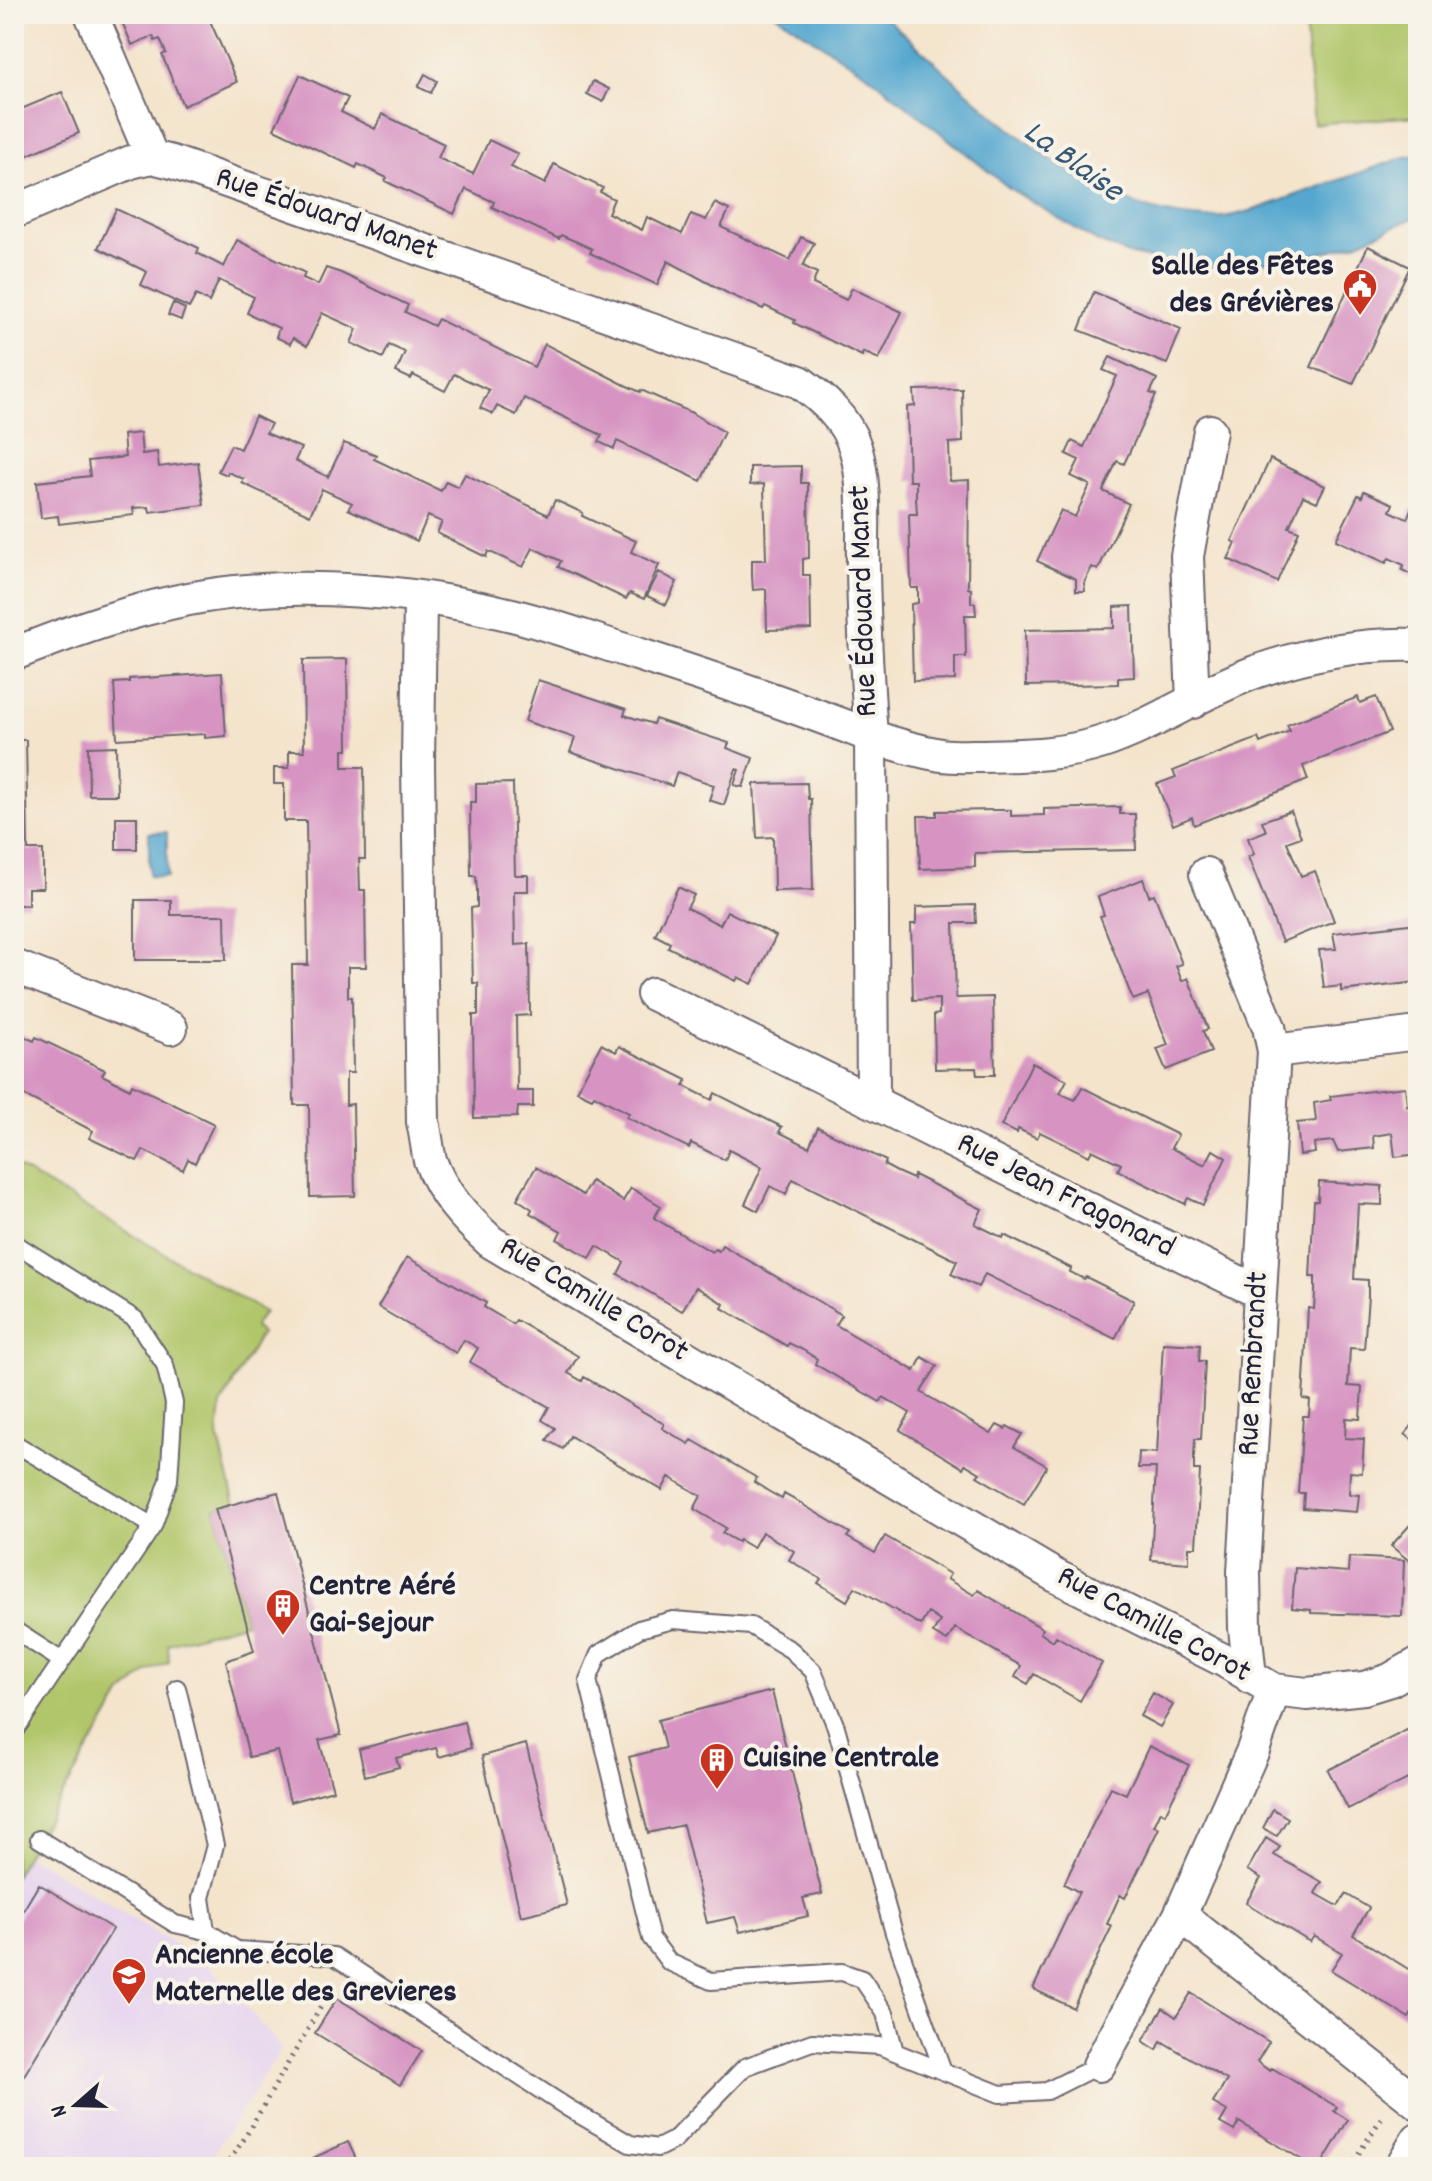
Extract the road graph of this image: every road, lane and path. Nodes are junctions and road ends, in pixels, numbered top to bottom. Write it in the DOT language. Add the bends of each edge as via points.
graph roads {
  1 [pos="91,14"];
  2 [pos="152,157"];
  3 [pos="14,212"];
  4 [pos="1210,431"];
  5 [pos="420,597"];
  6 [pos="1418,645"];
  7 [pos="14,654"];
  8 [pos="1193,702"];
  9 [pos="871,736"];
  10 [pos="1206,874"];
  11 [pos="14,966"];
  12 [pos="653,994"];
  13 [pos="171,1028"];
  14 [pos="1418,1033"];
  15 [pos="1274,1051"];
  16 [pos="873,1100"];
  17 [pos="14,1243"];
  18 [pos="1259,1292"];
  19 [pos="14,1443"];
  20 [pos="153,1526"];
  21 [pos="14,1630"];
  22 [pos="62,1661"];
  23 [pos="1418,1664"];
  24 [pos="1262,1684"];
  25 [pos="177,1688"];
  26 [pos="15,1730"];
  27 [pos="39,1839"];
  28 [pos="1180,1915"];
  29 [pos="206,1931"];
  30 [pos="346,1963"];
  31 [pos="895,2052"];
  32 [pos="1099,2065"];
  33 [pos="943,2071"];
  34 [pos="1418,2103"];
  35 [pos="1418,2139"];
  36 [pos="225,2167"];
  37 [pos="1401,2167"];
  1 -- 2 [label="street"];
  2 -- 3 [label="street"];
  2 -- 9 [label="street, Rue Édouard Manet" via="800,382 823,400 855,445 861,476"];
  4 -- 8 [label="street" via="1187,556"];
  5 -- 7 [label="street, Rue Édouard Manet" via="368,590 244,591 128,614"];
  5 -- 9 [label="street, Rue Édouard Manet" via="517,616 710,677"];
  5 -- 24 [label="street, Rue Camille Corot" via="423,1122 430,1161 464,1217 491,1242 1054,1575"];
  6 -- 8 [label="street" via="1344,648 1291,661"];
  8 -- 9 [label="street" via="1102,742 1029,755 944,756"];
  9 -- 16 [label="street"];
  10 -- 15 [label="street, Rue Rembrandt"];
  11 -- 13 [label="street"];
  12 -- 16 [label="street, Rue Jean Fragonard"];
  14 -- 15 [label="street"];
  15 -- 18 [label="street, Rue Rembrandt"];
  16 -- 18 [label="street, Rue Jean Fragonard"];
  17 -- 20 [label="lane" via="135,1319 165,1365 174,1403 172,1446 169,1480"];
  18 -- 24 [label="street, Rue Rembrandt" via="1244,1572 1245,1628"];
  19 -- 20 [label="lane"];
  20 -- 22 [label="lane"];
  21 -- 22 [label="lane"];
  22 -- 26 [label="lane"];
  23 -- 24 [label="street, Rue Camille Corot" via="1364,1688 1307,1694"];
  24 -- 28 [label="street, Rue Camille Corot" via="1253,1750"];
  25 -- 29 [label="lane" via="215,1845 201,1898"];
  27 -- 29 [label="lane" via="175,1924"];
  28 -- 32 [label="street, Rue Camille Corot"];
  28 -- 34 [label="street"];
  29 -- 30 [label="lane" via="237,1950 334,1956"];
  30 -- 31 [label="lane" via="630,2144 658,2148 674,2140 745,2067 812,2042 880,2046"];
  30 -- 36 [label="path"];
  31 -- 33 [label="lane"];
  31 -- 33 [label="lane" via="885,2013 862,1979 842,1972 711,1981 669,1962 651,1938 588,1680 599,1654 639,1629 673,1620 751,1626 791,1650 813,1671 836,1727 894,1933"];
  32 -- 33 [label="lane" via="1047,2091 1000,2094"];
  35 -- 37 [label="street"];
}
